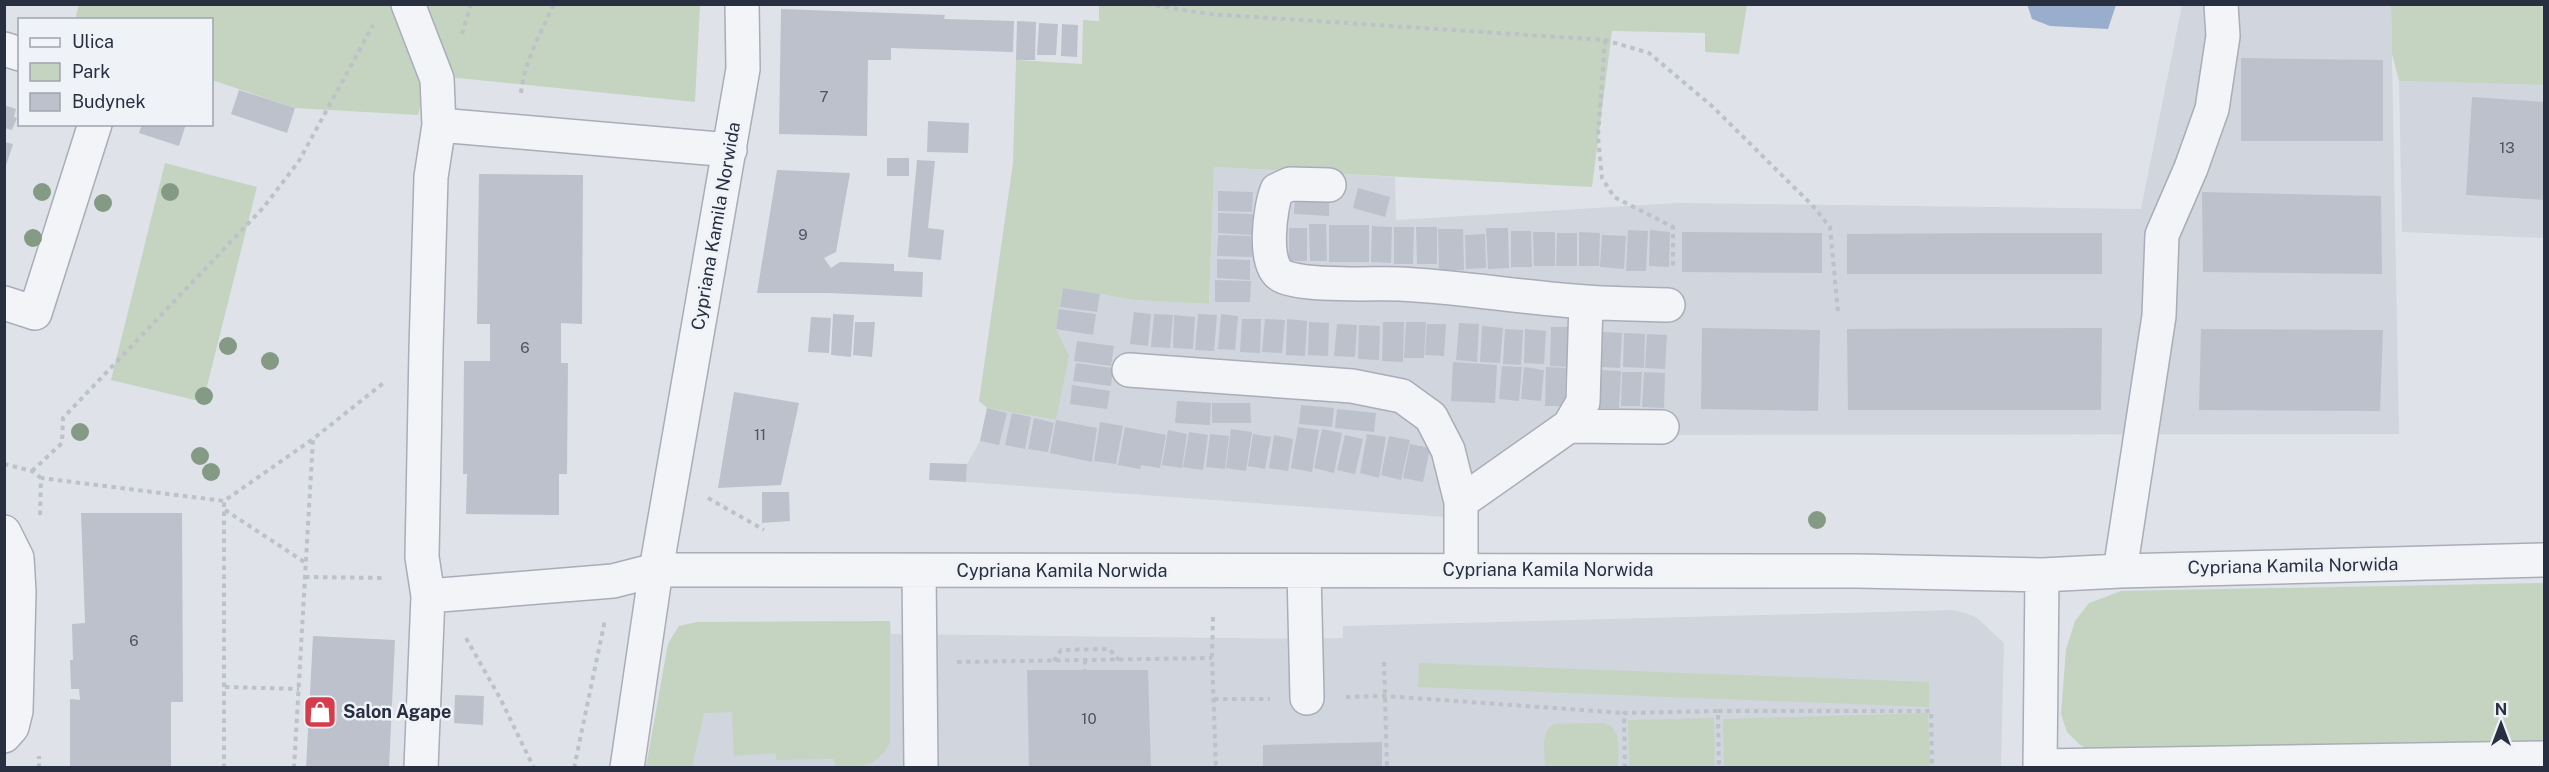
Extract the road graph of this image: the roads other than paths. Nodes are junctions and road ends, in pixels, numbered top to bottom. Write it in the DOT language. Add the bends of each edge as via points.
graph roads {
  1 [pos="742,4"];
  2 [pos="2221,4"];
  3 [pos="393,10"];
  4 [pos="439,124"];
  5 [pos="94,126"];
  6 [pos="730,150"];
  7 [pos="1329,184"];
  8 [pos="1586,302"];
  9 [pos="4,303"];
  10 [pos="1668,305"];
  11 [pos="1129,370"];
  12 [pos="1569,426"];
  13 [pos="1662,428"];
  14 [pos="1461,502"];
  15 [pos="4,532"];
  16 [pos="2544,560"];
  17 [pos="656,570"];
  18 [pos="1461,570"];
  19 [pos="919,571"];
  20 [pos="1304,571"];
  21 [pos="2120,571"];
  22 [pos="2042,575"];
  23 [pos="428,596"];
  24 [pos="1307,698"];
  25 [pos="4,736"];
  26 [pos="2544,758"];
  27 [pos="2040,767"];
  28 [pos="421,768"];
  29 [pos="627,768"];
  30 [pos="921,768"];
  1 -- 6 [label="street, Cypriana Kamila Norwida" via="742,69"];
  2 -- 21 [label="street" via="2223,36 2212,109 2162,235 2159,316"];
  3 -- 4 [label="street" via="437,79"];
  4 -- 6 [label="street"];
  4 -- 23 [label="street" via="431,177 426,349 422,557"];
  5 -- 9 [label="street" via="35,313"];
  6 -- 17 [label="street, Cypriana Kamila Norwida"];
  7 -- 8 [label="street" via="1290,184 1276,190 1271,204 1270,254 1273,267 1281,276 1301,281 1401,284"];
  8 -- 10 [label="street"];
  8 -- 12 [label="street" via="1583,402"];
  11 -- 14 [label="street" via="1352,386 1402,396 1431,417 1448,450"];
  12 -- 13 [label="street"];
  12 -- 14 [label="street"];
  14 -- 18 [label="street"];
  15 -- 25 [label="street" via="17,558 19,592 16,711 12,727"];
  16 -- 21 [label="street, Cypriana Kamila Norwida"];
  17 -- 19 [label="street, Cypriana Kamila Norwida"];
  17 -- 23 [label="street" via="613,581"];
  17 -- 29 [label="street"];
  18 -- 20 [label="street, Cypriana Kamila Norwida"];
  18 -- 22 [label="street, Cypriana Kamila Norwida"];
  19 -- 20 [label="street, Cypriana Kamila Norwida"];
  19 -- 30 [label="street"];
  20 -- 24 [label="street"];
  21 -- 22 [label="street, Cypriana Kamila Norwida"];
  22 -- 27 [label="street"];
  23 -- 28 [label="street"];
  26 -- 27 [label="street"];
}
